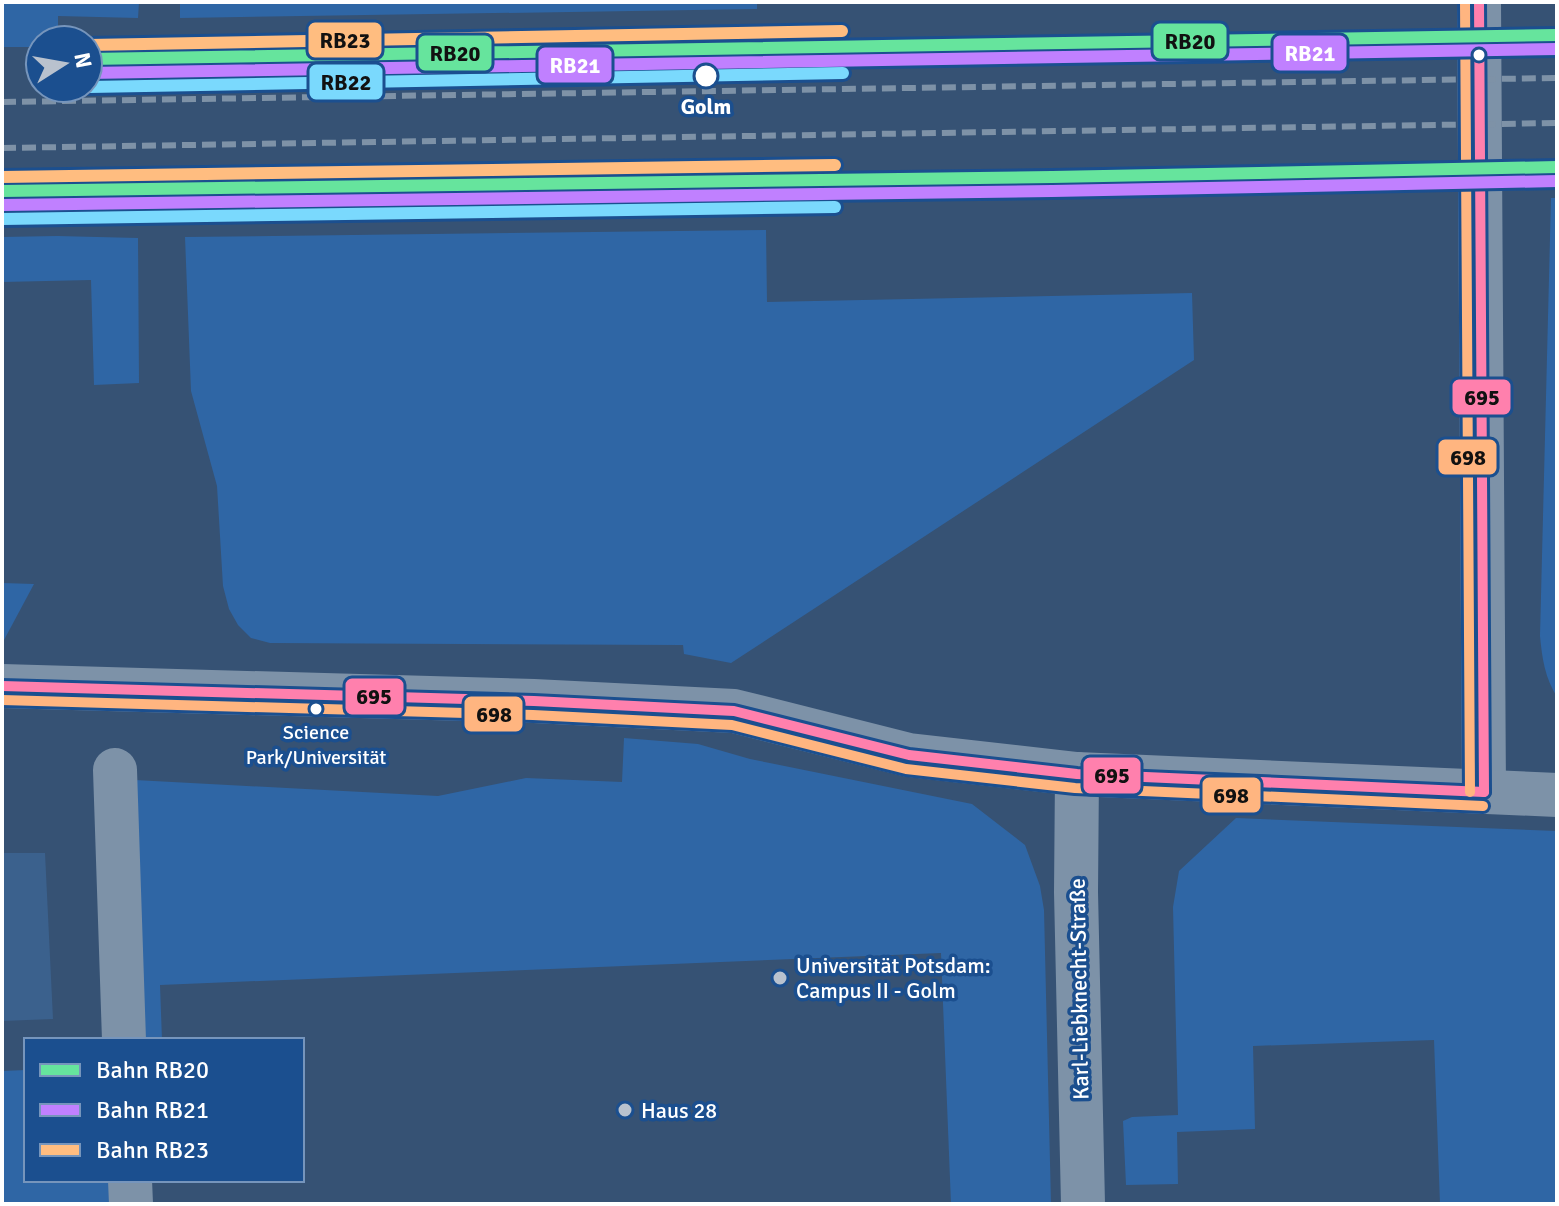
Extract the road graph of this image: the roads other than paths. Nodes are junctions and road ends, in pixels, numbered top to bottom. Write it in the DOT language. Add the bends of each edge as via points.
graph roads {
  1 [pos="1479,2"];
  2 [pos="2,686"];
  3 [pos="115,770"];
  4 [pos="1077,774"];
  5 [pos="1484,792"];
  6 [pos="1557,795"];
  7 [pos="124,1038"];
  8 [pos="130,1182"];
  9 [pos="131,1204"];
  10 [pos="1083,1204"];
  1 -- 5 [label="street"];
  2 -- 4 [label="street" via="734,711 909,755"];
  3 -- 7 [label="street"];
  4 -- 5 [label="street"];
  4 -- 10 [label="street, Karl-Liebknecht-Straße"];
  5 -- 6 [label="street"];
  8 -- 9 [label="street"];
}
